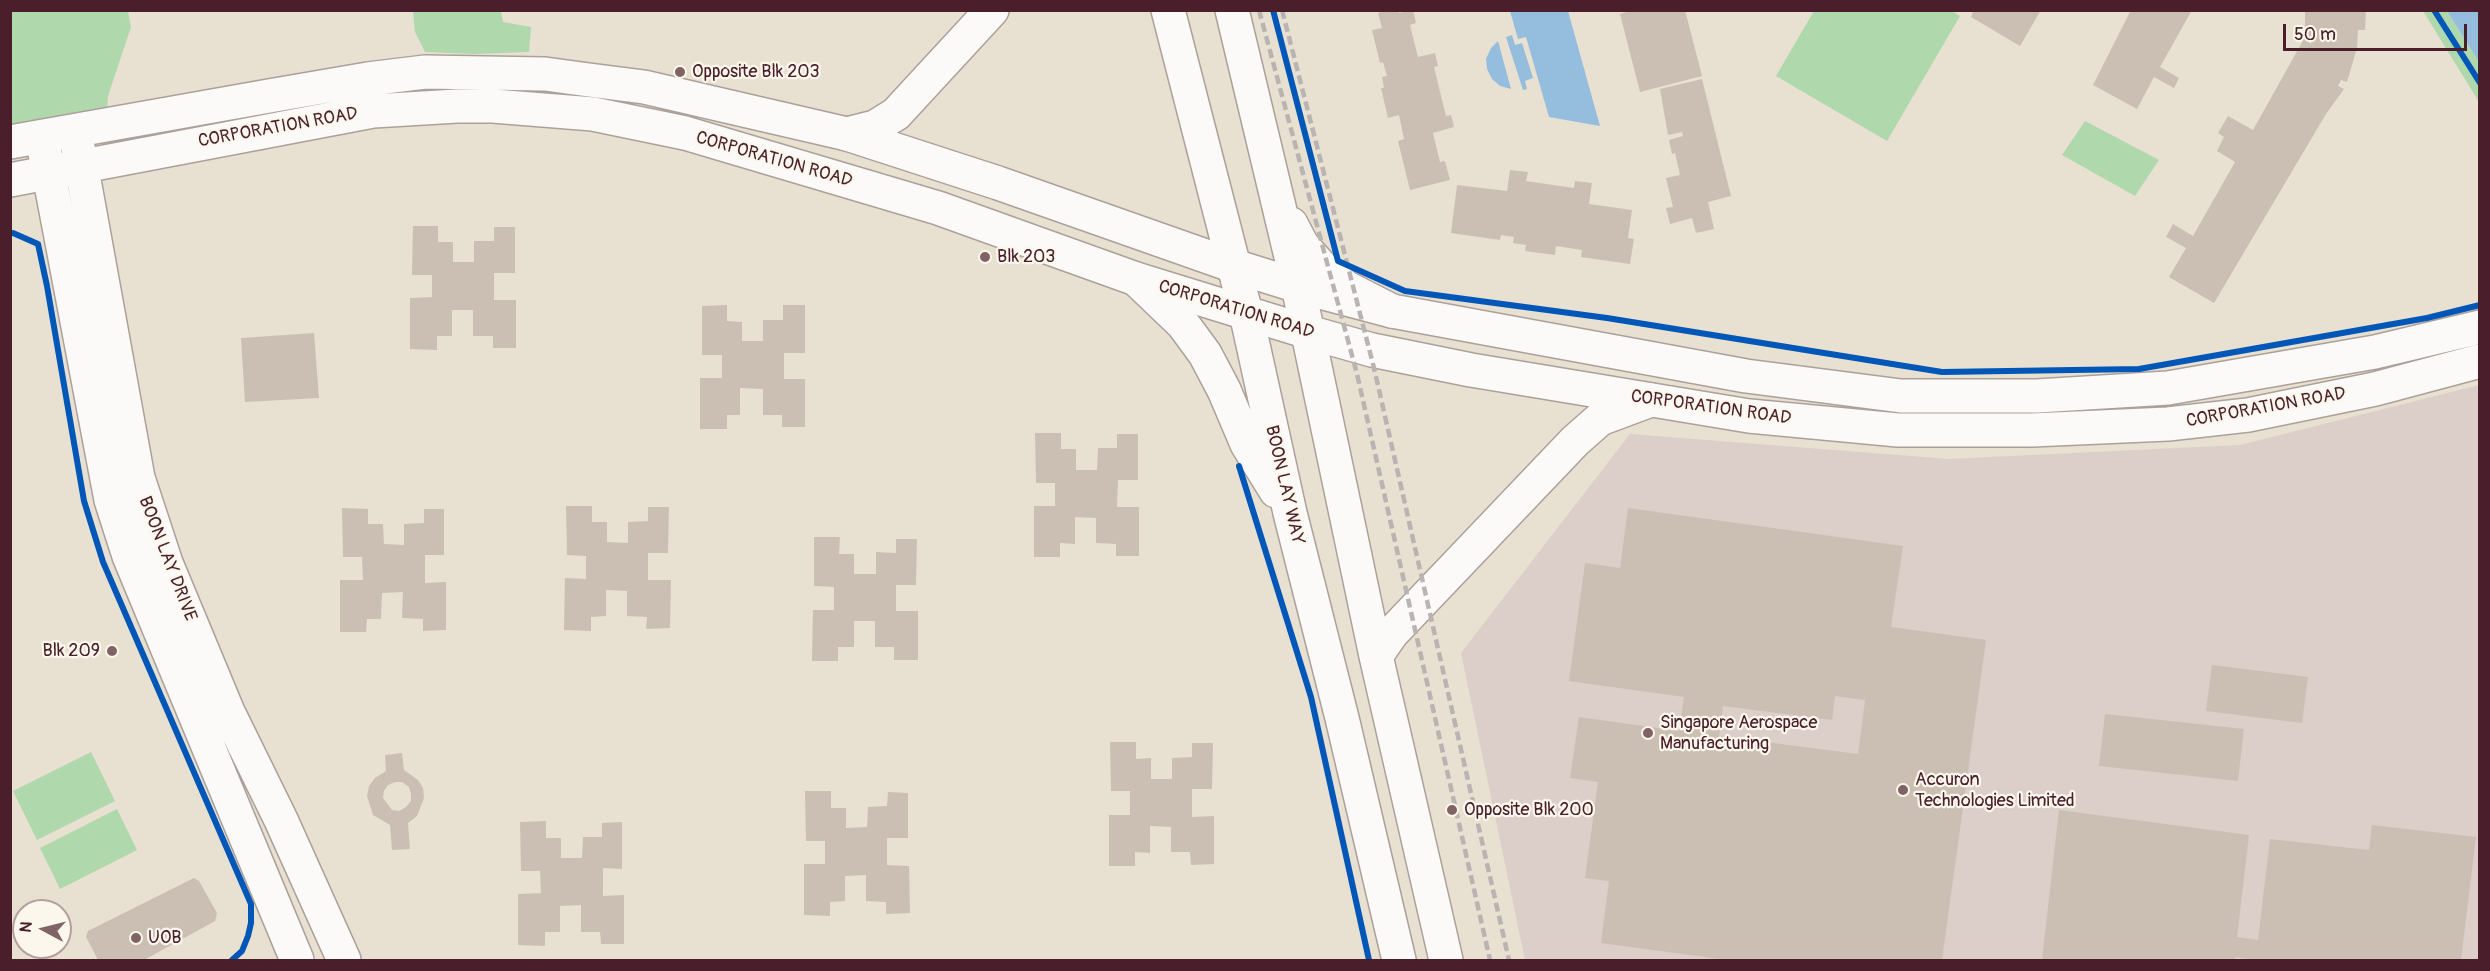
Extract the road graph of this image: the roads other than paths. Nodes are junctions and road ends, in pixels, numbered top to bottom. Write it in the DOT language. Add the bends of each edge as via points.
graph roads {
  1 [pos="992,10"];
  2 [pos="1168,10"];
  3 [pos="1232,10"];
  4 [pos="394,76"];
  5 [pos="398,110"];
  6 [pos="75,131"];
  7 [pos="847,134"];
  8 [pos="26,139"];
  9 [pos="82,167"];
  10 [pos="50,173"];
  11 [pos="10,180"];
  12 [pos="1277,199"];
  13 [pos="1234,266"];
  14 [pos="1136,279"];
  15 [pos="1298,286"];
  16 [pos="1392,310"];
  17 [pos="1246,313"];
  18 [pos="2480,327"];
  19 [pos="1308,332"];
  20 [pos="2480,361"];
  21 [pos="1651,400"];
  22 [pos="1290,513"];
  23 [pos="1376,656"];
  24 [pos="338,947"];
  25 [pos="288,957"];
  26 [pos="1399,960"];
  27 [pos="1446,960"];
  1 -- 7 [label="main road" via="896,114 875,127"];
  2 -- 13 [label="main road, BOON LAY WAY"];
  3 -- 12 [label="main road"];
  4 -- 5 [label="main road"];
  4 -- 6 [label="main road, CORPORATION ROAD"];
  4 -- 7 [label="main road, CORPORATION ROAD" via="455,72 545,74 644,87"];
  5 -- 9 [label="main road, CORPORATION ROAD" via="200,142"];
  5 -- 14 [label="main road, CORPORATION ROAD" via="513,106 593,114 686,133 938,208"];
  6 -- 8 [label="main road, CORPORATION ROAD"];
  6 -- 9 [label="main road, BOON LAY DRIVE"];
  7 -- 13 [label="main road, CORPORATION ROAD"];
  8 -- 10 [label="main road, BOON LAY DRIVE"];
  9 -- 10 [label="main road, CORPORATION ROAD"];
  9 -- 24 [label="main road, BOON LAY DRIVE" via="138,478 166,563 228,712"];
  10 -- 11 [label="main road, CORPORATION ROAD"];
  10 -- 25 [label="main road, BOON LAY DRIVE" via="111,500 129,556"];
  12 -- 15 [label="main road"];
  12 -- 16 [label="main road" via="1302,245 1323,270 1347,288"];
  13 -- 15 [label="main road, CORPORATION ROAD"];
  13 -- 17 [label="main road, BOON LAY WAY"];
  14 -- 17 [label="main road, CORPORATION ROAD"];
  14 -- 22 [label="main road" via="1183,324 1205,354 1247,444"];
  15 -- 16 [label="main road, CORPORATION ROAD"];
  15 -- 19 [label="main road"];
  16 -- 18 [label="main road, CORPORATION ROAD" via="1746,376 1901,396 2037,396 2168,388 2374,352"];
  17 -- 19 [label="main road, CORPORATION ROAD"];
  17 -- 22 [label="main road, BOON LAY WAY"];
  19 -- 21 [label="main road, CORPORATION ROAD" via="1471,370"];
  19 -- 23 [label="main road"];
  20 -- 21 [label="main road, CORPORATION ROAD" via="2375,389 2264,412 2168,424 1898,430 1749,416"];
  21 -- 23 [label="main road" via="1600,419 1575,441 1392,633"];
  22 -- 26 [label="main road, BOON LAY WAY"];
  23 -- 27 [label="main road"];
  24 -- 25 [label="main road"];
}
